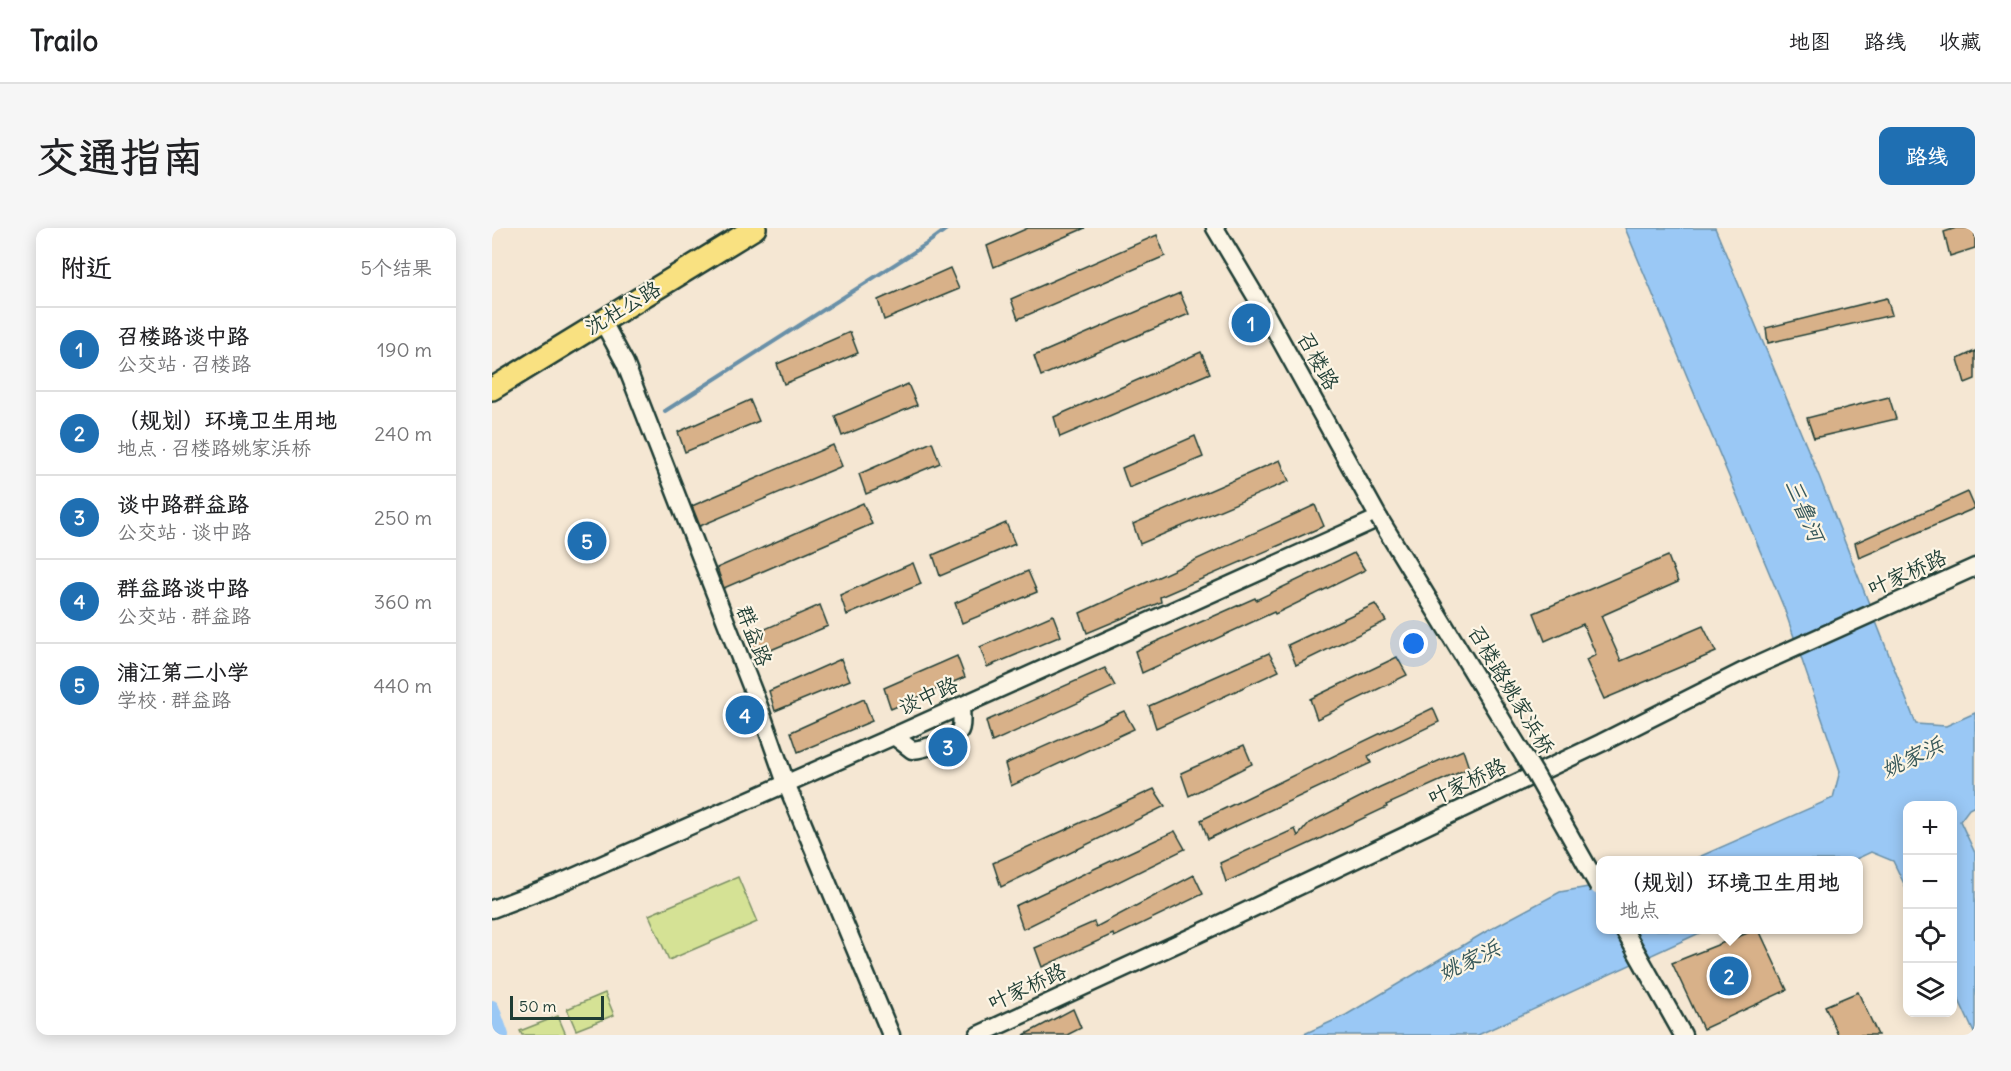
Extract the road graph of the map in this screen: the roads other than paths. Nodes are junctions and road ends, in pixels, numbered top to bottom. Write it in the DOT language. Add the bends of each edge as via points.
graph roads {
  1 [pos="755,228"];
  2 [pos="1215,228"];
  3 [pos="602,320"];
  4 [pos="492,389"];
  5 [pos="1379,518"];
  6 [pos="1975,567"];
  7 [pos="961,706"];
  8 [pos="894,736"];
  9 [pos="786,783"];
  10 [pos="1596,881"];
  11 [pos="492,909"];
  12 [pos="1626,934"];
  13 [pos="891,1035"];
  14 [pos="978,1035"];
  15 [pos="1683,1035"];
  1 -- 3 [label="main road, 沈杜公路"];
  2 -- 5 [label="street, 召楼路"];
  3 -- 4 [label="main road, 沈杜公路"];
  3 -- 9 [label="street, 群益路" via="625,363"];
  5 -- 7 [label="street, 谈中路"];
  5 -- 10 [label="street, 召楼路姚家浜桥, bridge" via="1536,774"];
  6 -- 14 [label="street, 叶家桥路" via="1744,671 1601,743"];
  7 -- 8 [label="street, 谈中路"];
  7 -- 8 [label="street" via="961,728 956,736 912,750"];
  8 -- 9 [label="street, 谈中路"];
  9 -- 11 [label="street, 谈中路"];
  9 -- 13 [label="street, 群益路"];
  12 -- 15 [label="street"];
}
